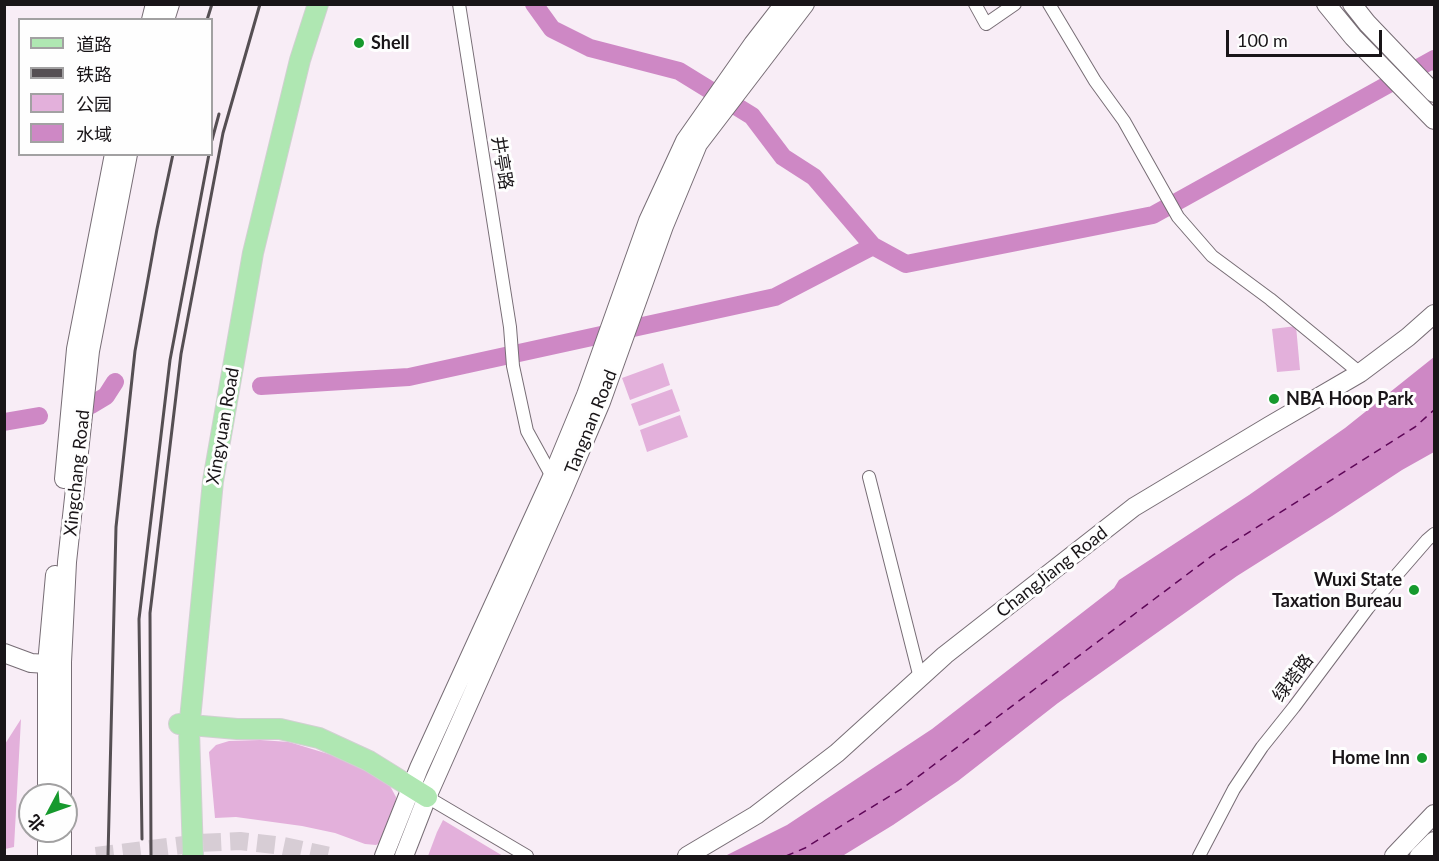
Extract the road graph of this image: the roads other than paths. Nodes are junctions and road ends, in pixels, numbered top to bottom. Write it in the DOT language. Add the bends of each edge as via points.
graph roads {
  1 [pos="304,4"];
  2 [pos="318,4"];
  3 [pos="459,4"];
  4 [pos="784,4"];
  5 [pos="806,4"];
  6 [pos="975,4"];
  7 [pos="1015,4"];
  8 [pos="1049,4"];
  9 [pos="1326,4"];
  10 [pos="1352,4"];
  11 [pos="747,67"];
  12 [pos="1434,93"];
  13 [pos="1434,120"];
  14 [pos="701,130"];
  15 [pos="114,156"];
  16 [pos="128,156"];
  17 [pos="1434,314"];
  18 [pos="1360,373"];
  19 [pos="868,477"];
  20 [pos="557,484"];
  21 [pos="1434,534"];
  22 [pos="4,653"];
  23 [pos="55,663"];
  24 [pos="920,678"];
  25 [pos="183,725"];
  26 [pos="48,783"];
  27 [pos="61,783"];
  28 [pos="420,792"];
  29 [pos="1434,814"];
  30 [pos="1434,841"];
  31 [pos="180,856"];
  32 [pos="193,856"];
  33 [pos="384,856"];
  34 [pos="404,856"];
  35 [pos="527,856"];
  36 [pos="687,856"];
  37 [pos="1199,856"];
  38 [pos="1394,856"];
  39 [pos="1419,856"];
  1 -- 25 [label="main road, Xingyuan Road" via="287,56 238,262 200,479"];
  2 -- 25 [label="main road, Xingyuan Road" via="300,60 251,264 213,481"];
  3 -- 20 [label="street, 井亭路" via="513,366 527,431"];
  4 -- 11 [label="main road, Tangnan Road"];
  5 -- 11 [label="main road, Tangnan Road"];
  6 -- 7 [label="street" via="987,24"];
  8 -- 18 [label="street" via="1124,121 1178,217 1212,256"];
  9 -- 13 [label="main road"];
  10 -- 12 [label="main road"];
  11 -- 14 [label="main road, Tangnan Road"];
  14 -- 20 [label="main road, Tangnan Road" via="601,402"];
  14 -- 20 [label="main road, Tangnan Road" via="685,141 648,221"];
  15 -- 23 [label="main road, Xingchang Road" via="76,349"];
  16 -- 23 [label="main road, Xingchang Road" via="90,351"];
  17 -- 18 [label="main road, ChangJiang Road"];
  18 -- 24 [label="main road, ChangJiang Road" via="1134,507"];
  19 -- 24 [label="street"];
  20 -- 28 [label="main road, Tangnan Road" via="419,768"];
  21 -- 37 [label="street, 绿塔路" via="1368,608 1262,747 1234,789"];
  22 -- 23 [label="main road" via="31,663"];
  23 -- 26 [label="main road, Xingchang Road"];
  23 -- 27 [label="main road, Xingchang Road"];
  24 -- 36 [label="main road, ChangJiang Road" via="828,760 756,815"];
  25 -- 28 [label="main road" via="280,729 319,738 369,761"];
  25 -- 31 [label="main road, Xingyuan Road"];
  25 -- 32 [label="main road, Xingyuan Road"];
  28 -- 33 [label="main road, Tangnan Road"];
  28 -- 34 [label="main road, Tangnan Road"];
  28 -- 35 [label="street"];
  29 -- 38 [label="main road"];
  30 -- 39 [label="main road"];
}
